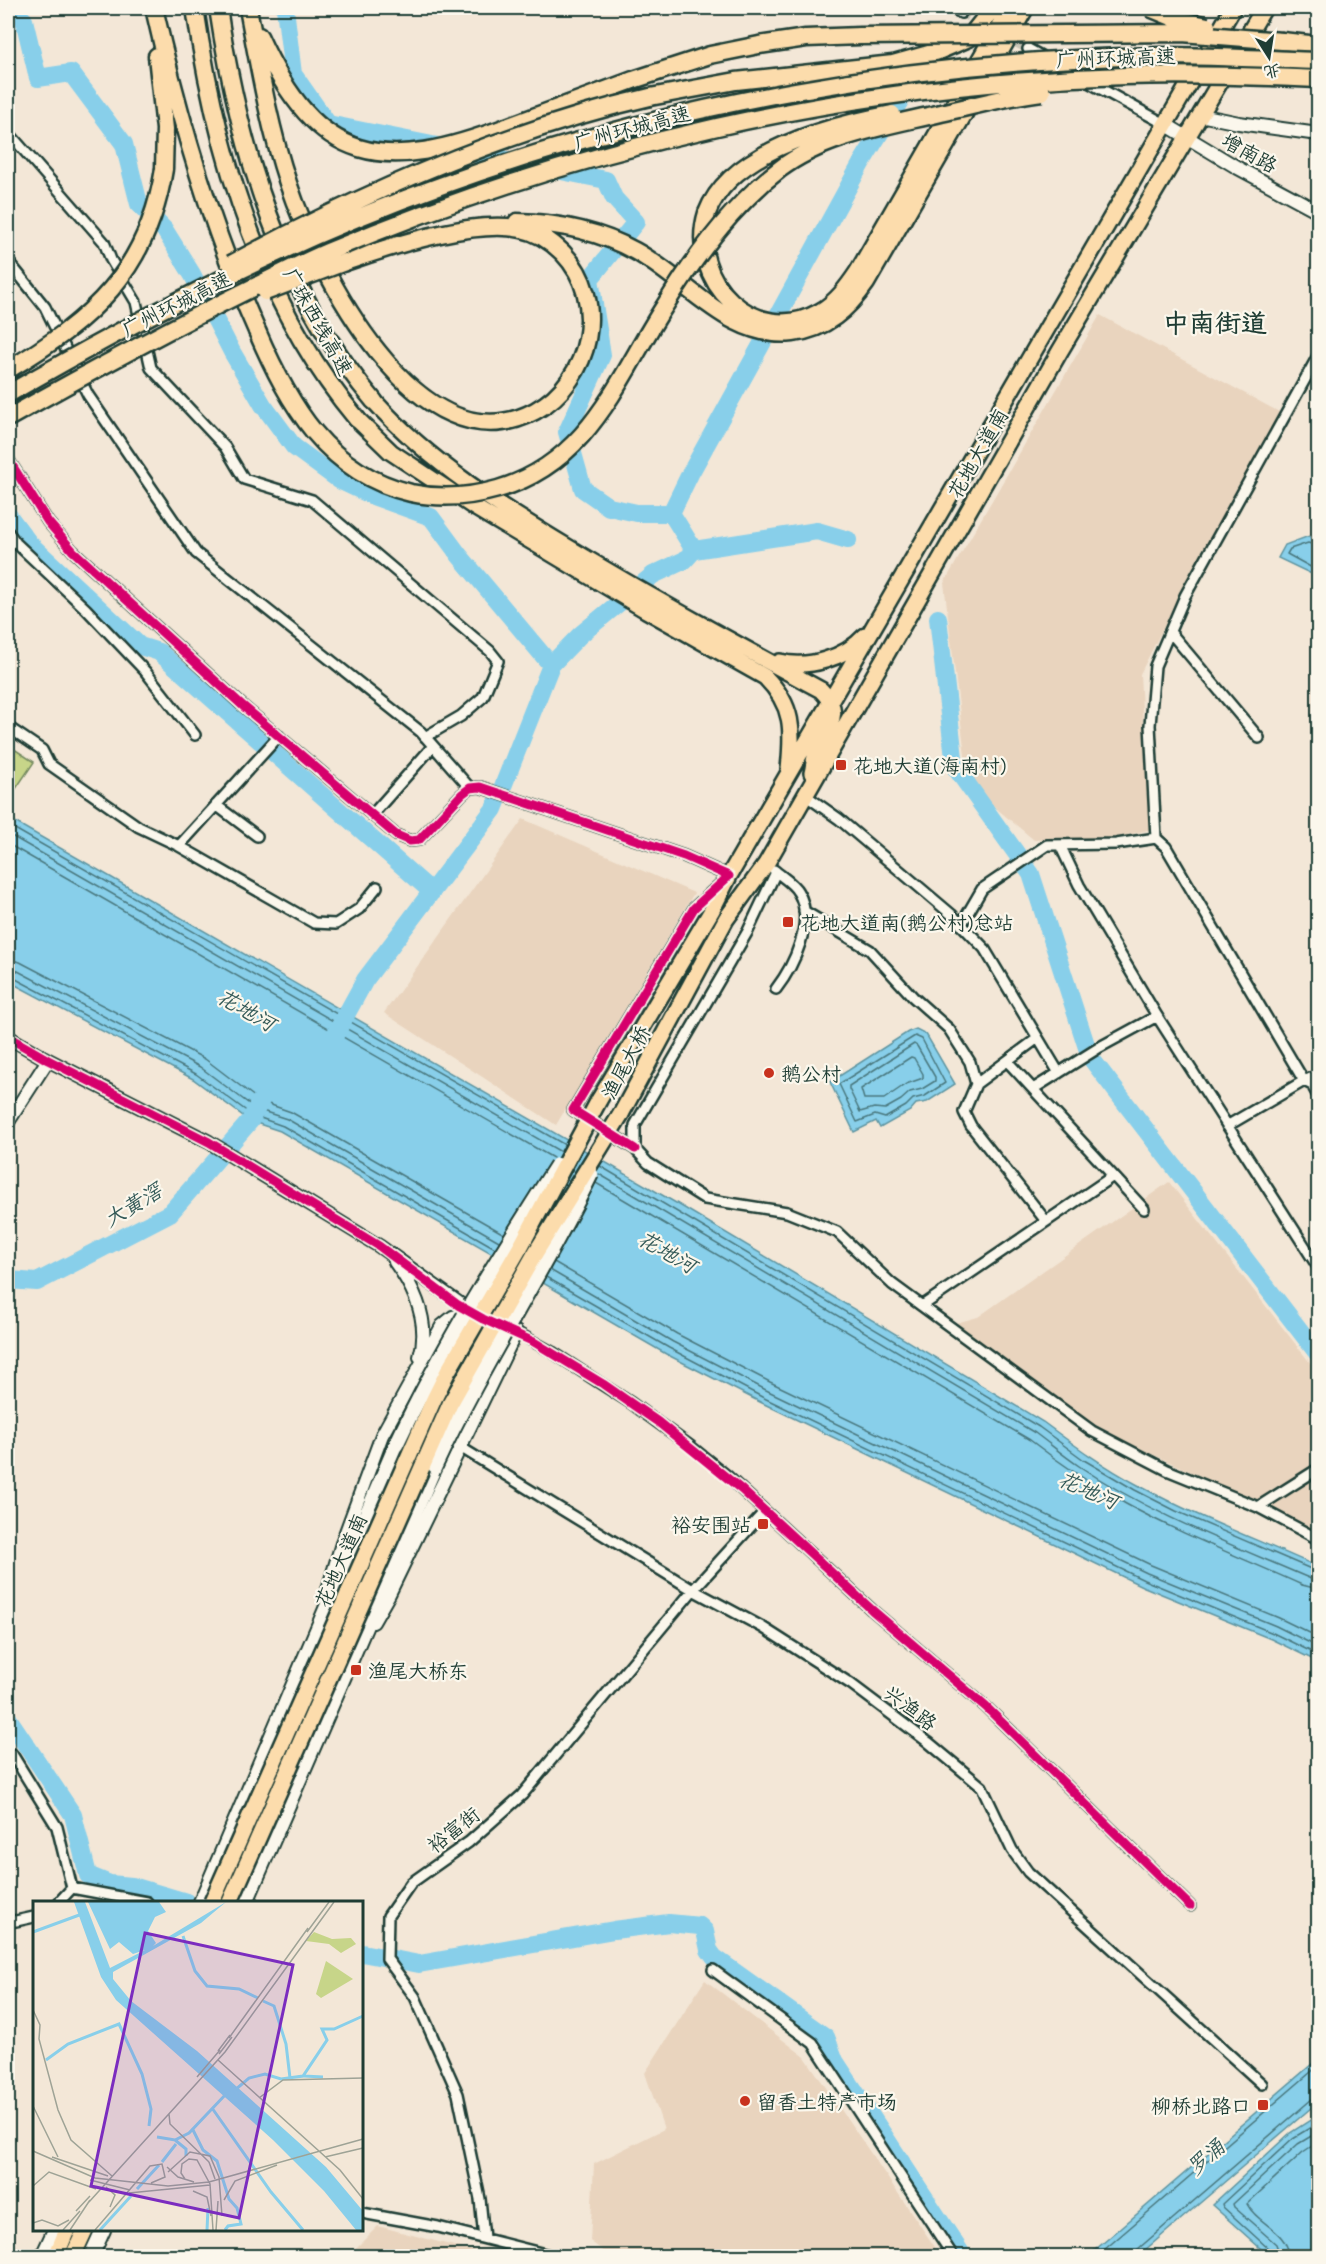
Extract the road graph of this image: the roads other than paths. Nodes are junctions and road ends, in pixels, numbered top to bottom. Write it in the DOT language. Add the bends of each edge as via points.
graph roads {
  1 [pos="153,8"];
  2 [pos="195,8"];
  3 [pos="218,8"];
  4 [pos="248,8"];
  5 [pos="952,8"];
  6 [pos="993,8"];
  7 [pos="1010,8"];
  8 [pos="1025,8"];
  9 [pos="1150,8"];
  10 [pos="1233,8"];
  11 [pos="1264,8"];
  12 [pos="961,13"];
  13 [pos="1281,40"];
  14 [pos="1318,45"];
  15 [pos="1028,50"];
  16 [pos="1318,61"];
  17 [pos="1289,78"];
  18 [pos="1318,80"];
  19 [pos="1042,92"];
  20 [pos="1200,115"];
  21 [pos="1165,124"];
  22 [pos="8,132"];
  23 [pos="1318,134"];
  24 [pos="1186,138"];
  25 [pos="1318,211"];
  26 [pos="8,261"];
  27 [pos="345,262"];
  28 [pos="132,349"];
  29 [pos="1318,356"];
  30 [pos="70,359"];
  31 [pos="8,370"];
  32 [pos="8,394"];
  33 [pos="374,401"];
  34 [pos="8,418"];
  35 [pos="357,419"];
  36 [pos="8,459"];
  37 [pos="8,532"];
  38 [pos="610,581"];
  39 [pos="650,604"];
  40 [pos="877,622"];
  41 [pos="1170,632"];
  42 [pos="760,655"];
  43 [pos="830,702"];
  44 [pos="8,728"];
  45 [pos="195,735"];
  46 [pos="425,737"];
  47 [pos="1259,738"];
  48 [pos="275,739"];
  49 [pos="433,746"];
  50 [pos="789,775"];
  51 [pos="475,788"];
  52 [pos="807,792"];
  53 [pos="216,805"];
  54 [pos="372,814"];
  55 [pos="257,836"];
  56 [pos="1156,838"];
  57 [pos="1060,845"];
  58 [pos="179,846"];
  59 [pos="771,868"];
  60 [pos="729,876"];
  61 [pos="377,887"];
  62 [pos="804,911"];
  63 [pos="726,919"];
  64 [pos="961,925"];
  65 [pos="776,989"];
  66 [pos="1157,1016"];
  67 [pos="8,1037"];
  68 [pos="1038,1038"];
  69 [pos="48,1060"];
  70 [pos="1007,1062"];
  71 [pos="1059,1073"];
  72 [pos="1318,1075"];
  73 [pos="1304,1081"];
  74 [pos="976,1084"];
  75 [pos="1033,1089"];
  76 [pos="1318,1096"];
  77 [pos="599,1100"];
  78 [pos="621,1114"];
  79 [pos="8,1122"];
  80 [pos="1227,1126"];
  81 [pos="635,1149"];
  82 [pos="1113,1176"];
  83 [pos="1144,1209"];
  84 [pos="1046,1221"];
  85 [pos="379,1246"];
  86 [pos="536,1252"];
  87 [pos="1318,1267"];
  88 [pos="922,1306"];
  89 [pos="474,1314"];
  90 [pos="516,1332"];
  91 [pos="417,1371"];
  92 [pos="460,1447"];
  93 [pos="1318,1469"];
  94 [pos="1258,1507"];
  95 [pos="765,1510"];
  96 [pos="1318,1539"];
  97 [pos="693,1590"];
  98 [pos="320,1627"];
  99 [pos="360,1644"];
  100 [pos="12,1754"];
  101 [pos="72,1888"];
  102 [pos="60,1901"];
  103 [pos="142,1901"];
  104 [pos="201,1901"];
  105 [pos="212,1901"];
  106 [pos="230,1901"];
  107 [pos="246,1901"];
  108 [pos="1190,1906"];
  109 [pos="33,1917"];
  110 [pos="8,1920"];
  111 [pos="713,1970"];
  112 [pos="1262,2084"];
  113 [pos="363,2213"];
  114 [pos="54,2231"];
  115 [pos="66,2231"];
  116 [pos="84,2231"];
  117 [pos="102,2231"];
  118 [pos="484,2238"];
  119 [pos="43,2256"];
  120 [pos="56,2256"];
  121 [pos="74,2256"];
  122 [pos="91,2256"];
  123 [pos="553,2256"];
  124 [pos="953,2256"];
  1 -- 19 [label="highway, bridge" via="206,200 237,286 279,380 304,421 327,447 357,471 390,487 424,495 459,496 500,489 543,469 567,451 607,405 697,257 739,208 783,167 812,150 862,133"];
  1 -- 31 [label="highway, bridge" via="164,121 164,169 150,225 122,277 97,304 76,324"];
  2 -- 35 [label="highway, 广珠西线高速" via="218,127 253,236 305,347"];
  3 -- 33 [label="highway, 广珠西线高速" via="241,127 274,228 322,329"];
  4 -- 13 [label="highway, bridge" via="289,93 306,115 332,136 356,147 404,154 474,140 689,60 800,39 1182,33"];
  4 -- 27 [label="highway" via="273,133 302,222 341,298 389,364 438,406 463,418 486,422 534,412 559,393 583,354 589,330 587,298 580,278 570,261 538,235 508,228 461,231"];
  5 -- 12 [label="street"];
  6 -- 30 [label="highway, bridge" via="969,38 936,52 893,64 736,81 613,107 442,165 270,243 156,305"];
  7 -- 19 [label="highway, bridge" via="858,272 825,309 806,318 782,321 757,317 735,305 715,282 707,263 703,234 707,213 721,189 740,171 824,130 861,120 913,110"];
  8 -- 27 [label="highway" via="873,272 853,300 815,328 796,333 751,329 725,316 647,258 614,241 552,224 466,225"];
  9 -- 13 [label="highway, bridge" via="1183,21"];
  10 -- 21 [label="main road, 花地大道南"];
  11 -- 20 [label="main road, 花地大道南"];
  13 -- 14 [label="highway"];
  15 -- 21 [label="street"];
  16 -- 30 [label="highway, 广州环城高速, bridge" via="1161,56 996,66 827,86 663,118 469,176 339,225"];
  17 -- 18 [label="highway, 广州环城高速, bridge"];
  17 -- 19 [label="highway, bridge" via="1211,78"];
  17 -- 28 [label="highway, 广州环城高速, bridge" via="1122,76 989,85 845,102 693,132 548,171 443,206 324,254"];
  20 -- 23 [label="street"];
  20 -- 24 [label="main road, 花地大道南"];
  21 -- 24 [label="street, 增南路"];
  21 -- 40 [label="main road, 花地大道南"];
  22 -- 46 [label="street" via="104,242 136,302 151,368 225,447 244,479 312,500 498,661 483,697 461,716"];
  24 -- 25 [label="street, 增南路"];
  24 -- 52 [label="main road, 花地大道南"];
  26 -- 46 [label="street" via="45,308 88,395 196,553"];
  27 -- 28 [label="highway, bridge" via="217,311"];
  28 -- 34 [label="highway, 广州环城高速, bridge"];
  29 -- 41 [label="street" via="1185,596"];
  30 -- 32 [label="highway, 广州环城高速, bridge"];
  33 -- 38 [label="main road, 广珠西线高速" via="411,439 454,474"];
  35 -- 38 [label="main road, 广珠西线高速" via="381,444 434,482"];
  36 -- 48 [label="street" via="48,522 73,551"];
  37 -- 45 [label="street" via="145,671"];
  38 -- 39 [label="main road, 广珠西线高速"];
  39 -- 42 [label="main road"];
  39 -- 50 [label="main road" via="765,676 778,690 786,705 791,733"];
  40 -- 42 [label="main road" via="860,641 836,657 792,665"];
  40 -- 43 [label="main road, 花地大道南"];
  41 -- 47 [label="street"];
  41 -- 56 [label="street" via="1155,666 1150,725"];
  42 -- 43 [label="main road" via="821,690"];
  43 -- 50 [label="main road, 花地大道南"];
  43 -- 52 [label="main road" via="831,724 817,750"];
  44 -- 58 [label="street" via="42,750 49,764 139,827"];
  46 -- 49 [label="street"];
  48 -- 53 [label="street"];
  48 -- 54 [label="street"];
  49 -- 51 [label="street"];
  49 -- 54 [label="street"];
  50 -- 52 [label="main road" via="806,774"];
  50 -- 60 [label="main road, 花地大道南"];
  51 -- 54 [label="street" via="462,794 419,840 396,835"];
  51 -- 60 [label="street" via="684,856"];
  52 -- 59 [label="main road, 花地大道南"];
  52 -- 64 [label="street"];
  53 -- 55 [label="street"];
  53 -- 58 [label="street"];
  56 -- 57 [label="street" via="1116,844"];
  56 -- 73 [label="street" via="1166,847"];
  57 -- 64 [label="street" via="1047,845 982,889"];
  57 -- 66 [label="street" via="1079,885"];
  58 -- 61 [label="street" via="314,923 336,924 358,909"];
  59 -- 62 [label="street" via="798,891"];
  59 -- 63 [label="main road, 花地大道南"];
  59 -- 81 [label="street" via="748,931 635,1125"];
  60 -- 77 [label="main road, 花地大道南"];
  60 -- 81 [label="street" via="694,908 573,1110"];
  62 -- 65 [label="street" via="798,950"];
  62 -- 74 [label="street" via="870,950 949,1029 970,1062"];
  63 -- 78 [label="main road, 渔尾大桥"];
  64 -- 68 [label="street" via="984,948"];
  66 -- 71 [label="street"];
  66 -- 80 [label="street"];
  67 -- 69 [label="street"];
  68 -- 70 [label="street"];
  68 -- 71 [label="street"];
  69 -- 79 [label="street"];
  69 -- 85 [label="street" via="209,1142"];
  70 -- 74 [label="street"];
  70 -- 75 [label="street"];
  71 -- 75 [label="street"];
  72 -- 73 [label="street"];
  73 -- 76 [label="street" via="1312,1085"];
  73 -- 80 [label="street"];
  74 -- 84 [label="street" via="964,1112 967,1119"];
  75 -- 82 [label="street"];
  77 -- 98 [label="main road, bridge" via="463,1316 421,1392"];
  77 -- 105 [label="main road, 花地大道南, bridge" via="434,1399"];
  78 -- 86 [label="main road, 渔尾大桥, bridge"];
  78 -- 99 [label="main road, bridge" via="435,1466"];
  80 -- 87 [label="street"];
  81 -- 88 [label="street" via="648,1163 705,1199 787,1212 837,1232 892,1284"];
  82 -- 83 [label="street"];
  82 -- 84 [label="street"];
  84 -- 88 [label="street"];
  85 -- 89 [label="street"];
  85 -- 91 [label="street" via="403,1272 417,1300 423,1346"];
  86 -- 106 [label="main road, 花地大道南, bridge" via="450,1404"];
  88 -- 94 [label="street" via="1092,1431 1167,1470"];
  89 -- 90 [label="street"];
  89 -- 91 [label="street, 花地大道南" via="462,1314 447,1321"];
  90 -- 92 [label="street"];
  90 -- 95 [label="street" via="658,1422"];
  91 -- 98 [label="street, 花地大道南" via="382,1435 331,1576"];
  92 -- 97 [label="street, 兴渔路"];
  92 -- 99 [label="street" via="389,1594"];
  93 -- 94 [label="street"];
  94 -- 96 [label="street"];
  95 -- 97 [label="street, 裕富街"];
  95 -- 108 [label="street" via="872,1610 986,1707"];
  97 -- 112 [label="street, 兴渔路" via="762,1627 851,1684 968,1774 986,1793 1012,1850 1028,1872"];
  97 -- 118 [label="street, 裕富街" via="522,1795 469,1842 411,1883 388,1916 387,1959 415,1996 458,2094"];
  98 -- 104 [label="main road, 花地大道南"];
  99 -- 107 [label="main road"];
  100 -- 101 [label="street" via="57,1827"];
  101 -- 102 [label="street"];
  101 -- 103 [label="street"];
  109 -- 110 [label="street"];
  111 -- 124 [label="street" via="813,2043"];
  113 -- 118 [label="street"];
  114 -- 119 [label="main road"];
  115 -- 120 [label="main road"];
  116 -- 121 [label="main road"];
  117 -- 122 [label="main road"];
  118 -- 123 [label="street"];
}
